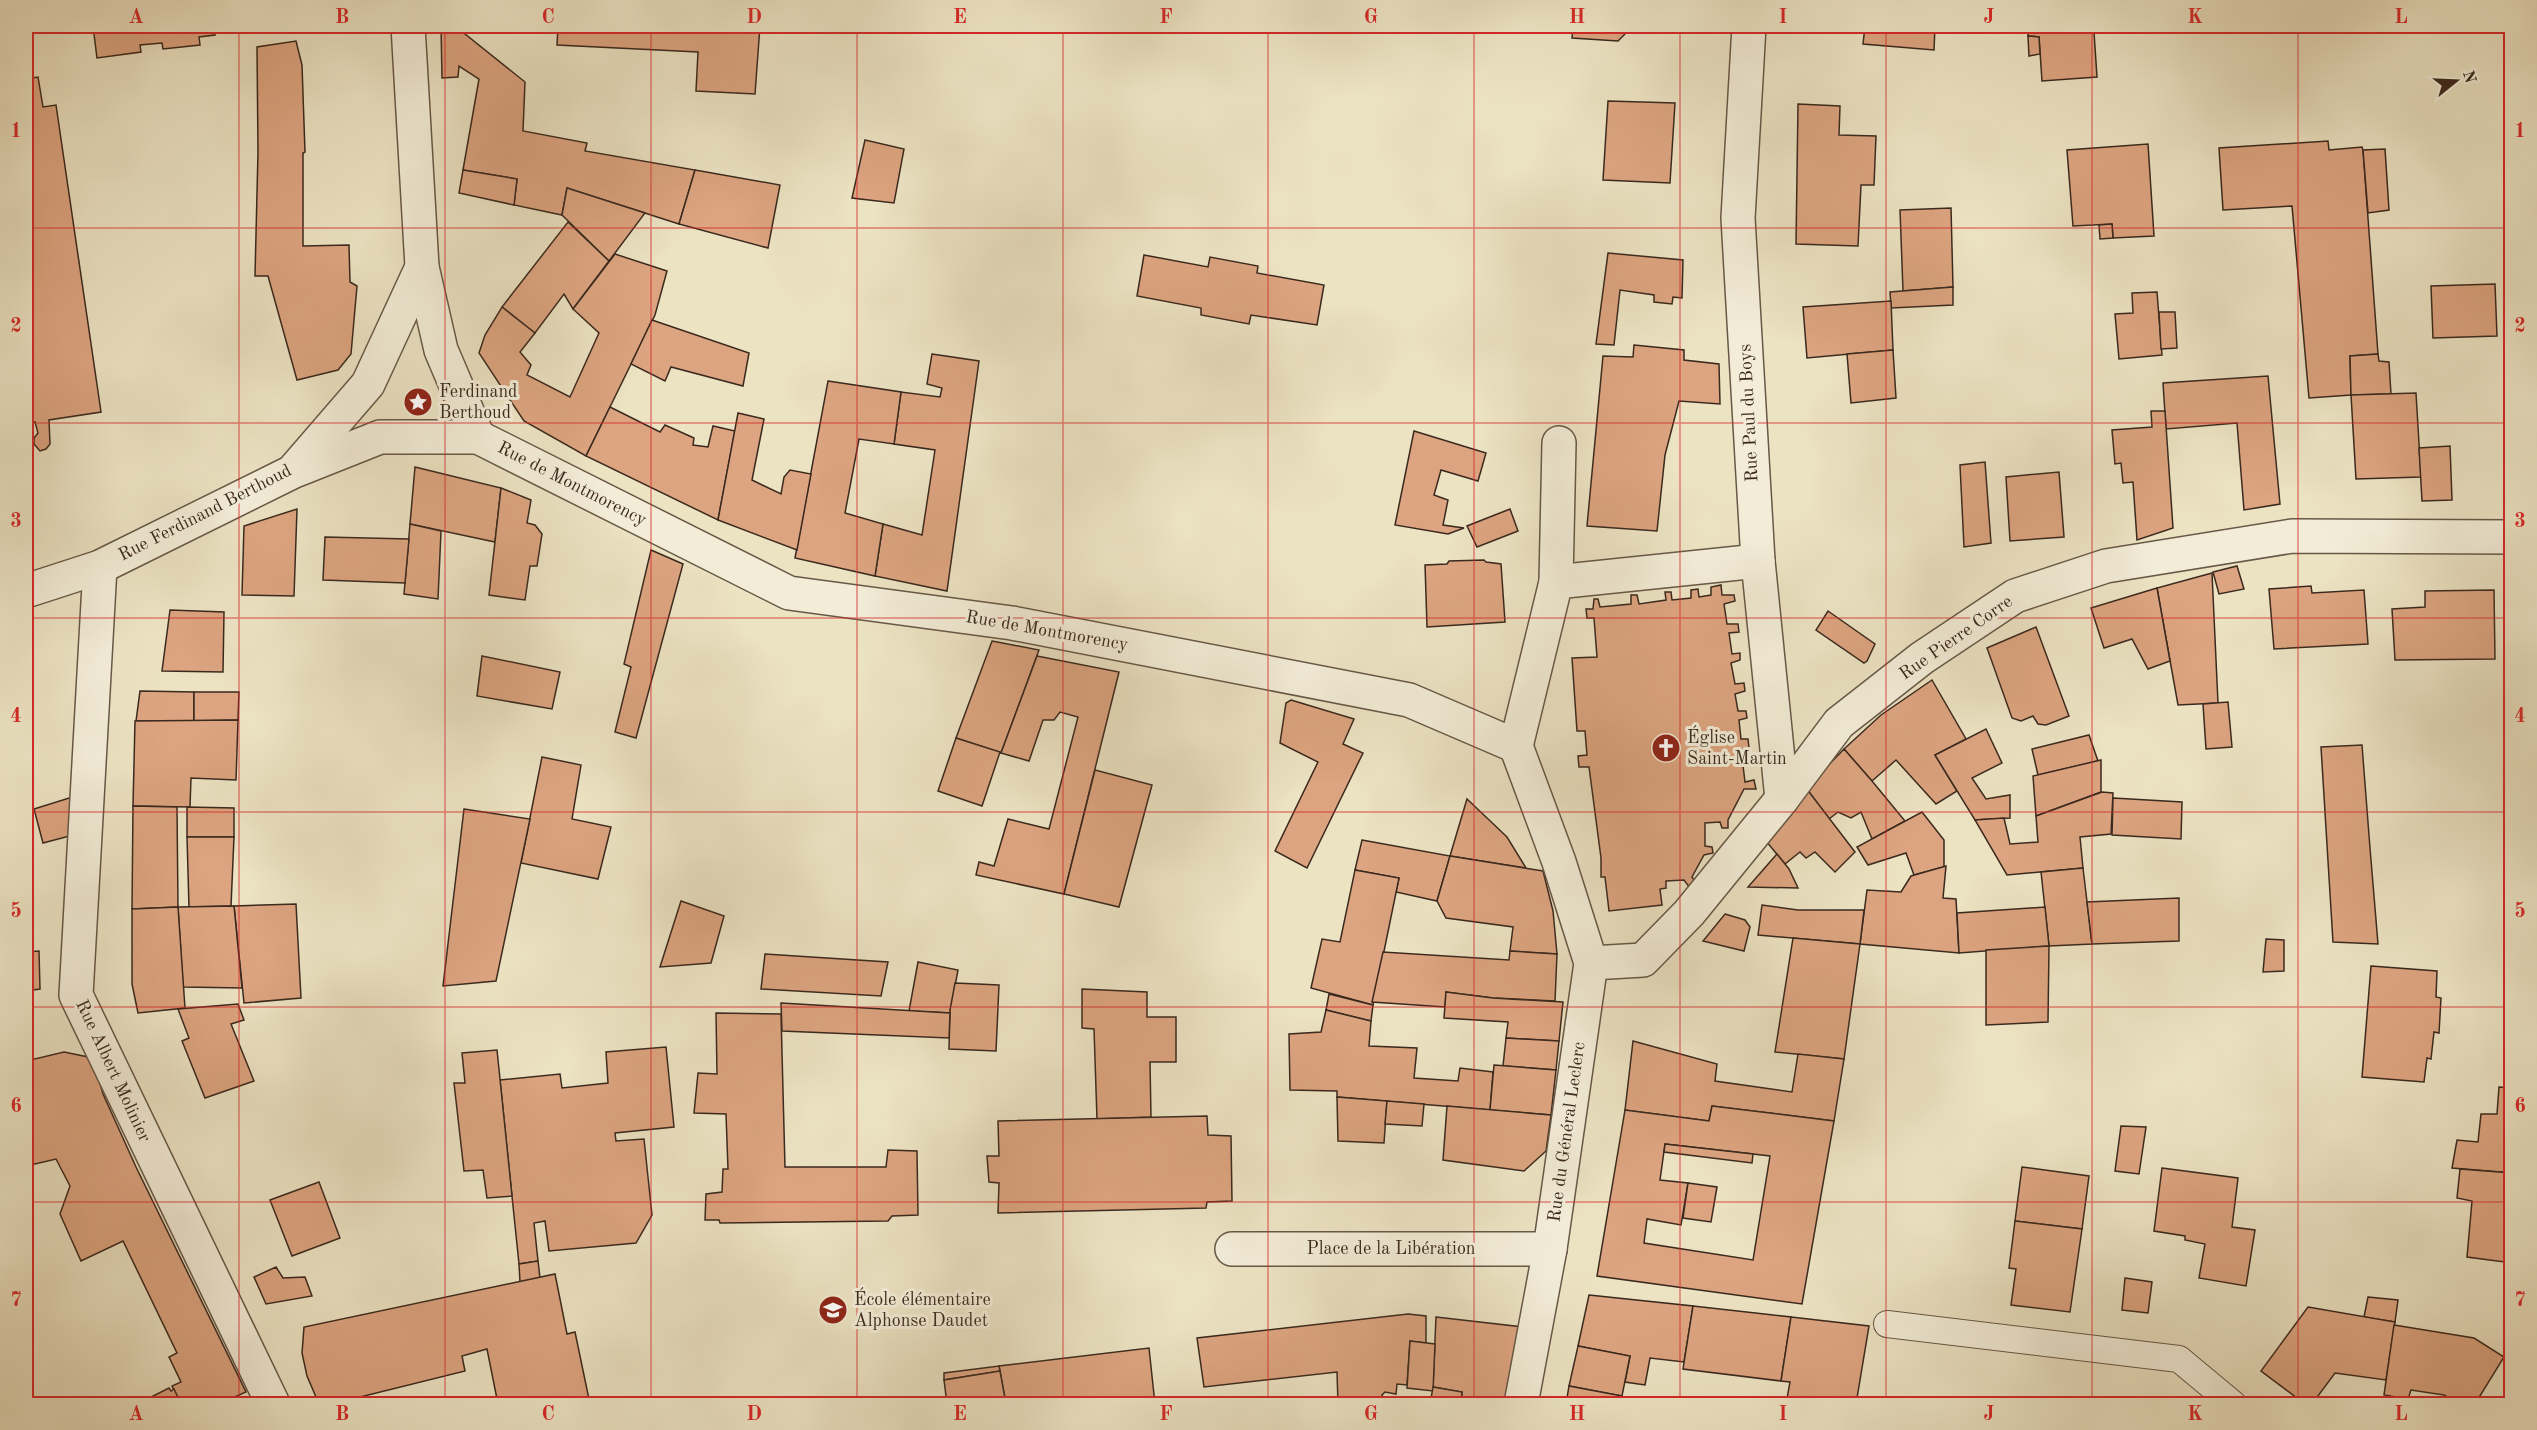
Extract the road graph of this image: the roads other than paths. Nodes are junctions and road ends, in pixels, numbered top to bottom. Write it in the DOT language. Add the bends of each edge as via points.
graph roads {
  1 [pos="408,26"];
  2 [pos="1749,26"];
  3 [pos="422,267"];
  4 [pos="478,437"];
  5 [pos="1559,443"];
  6 [pos="292,472"];
  7 [pos="2511,537"];
  8 [pos="1758,561"];
  9 [pos="100,567"];
  10 [pos="1556,582"];
  11 [pos="26,591"];
  12 [pos="1516,746"];
  13 [pos="1782,800"];
  14 [pos="1591,963"];
  15 [pos="1232,1249"];
  16 [pos="1550,1249"];
  17 [pos="1887,1324"];
  18 [pos="273,1404"];
  19 [pos="1521,1404"];
  20 [pos="2234,1404"];
  1 -- 3 [label="street, Rue de Montmorency"];
  2 -- 8 [label="street, Rue Paul du Boys" via="1738,218"];
  3 -- 4 [label="street, Rue de Montmorency" via="441,350"];
  3 -- 6 [label="street, Rue Ferdinand Berthoud" via="368,384"];
  4 -- 6 [label="street, Rue de Montmorency" via="380,437"];
  4 -- 12 [label="street, Rue de Montmorency" via="789,593 1012,623 1409,700"];
  5 -- 10 [label="street"];
  6 -- 9 [label="street, Rue Ferdinand Berthoud"];
  7 -- 13 [label="street, Rue Pierre Corre" via="2292,536 2106,566 2015,596 1922,658 1839,723"];
  8 -- 10 [label="street"];
  8 -- 13 [label="street, Rue Paul du Boys"];
  9 -- 11 [label="street, Rue Ferdinand Berthoud"];
  9 -- 18 [label="street, Rue Albert Molinier" via="76,994"];
  10 -- 12 [label="street"];
  12 -- 14 [label="street, Rue du Général Leclerc"];
  13 -- 14 [label="street, Rue Pierre Corre" via="1689,913 1643,960"];
  14 -- 16 [label="street, Rue du Général Leclerc"];
  15 -- 16 [label="street, Place de la Libération"];
  16 -- 19 [label="street, Rue du Général Leclerc"];
  17 -- 20 [label="lane" via="2179,1359"];
}
